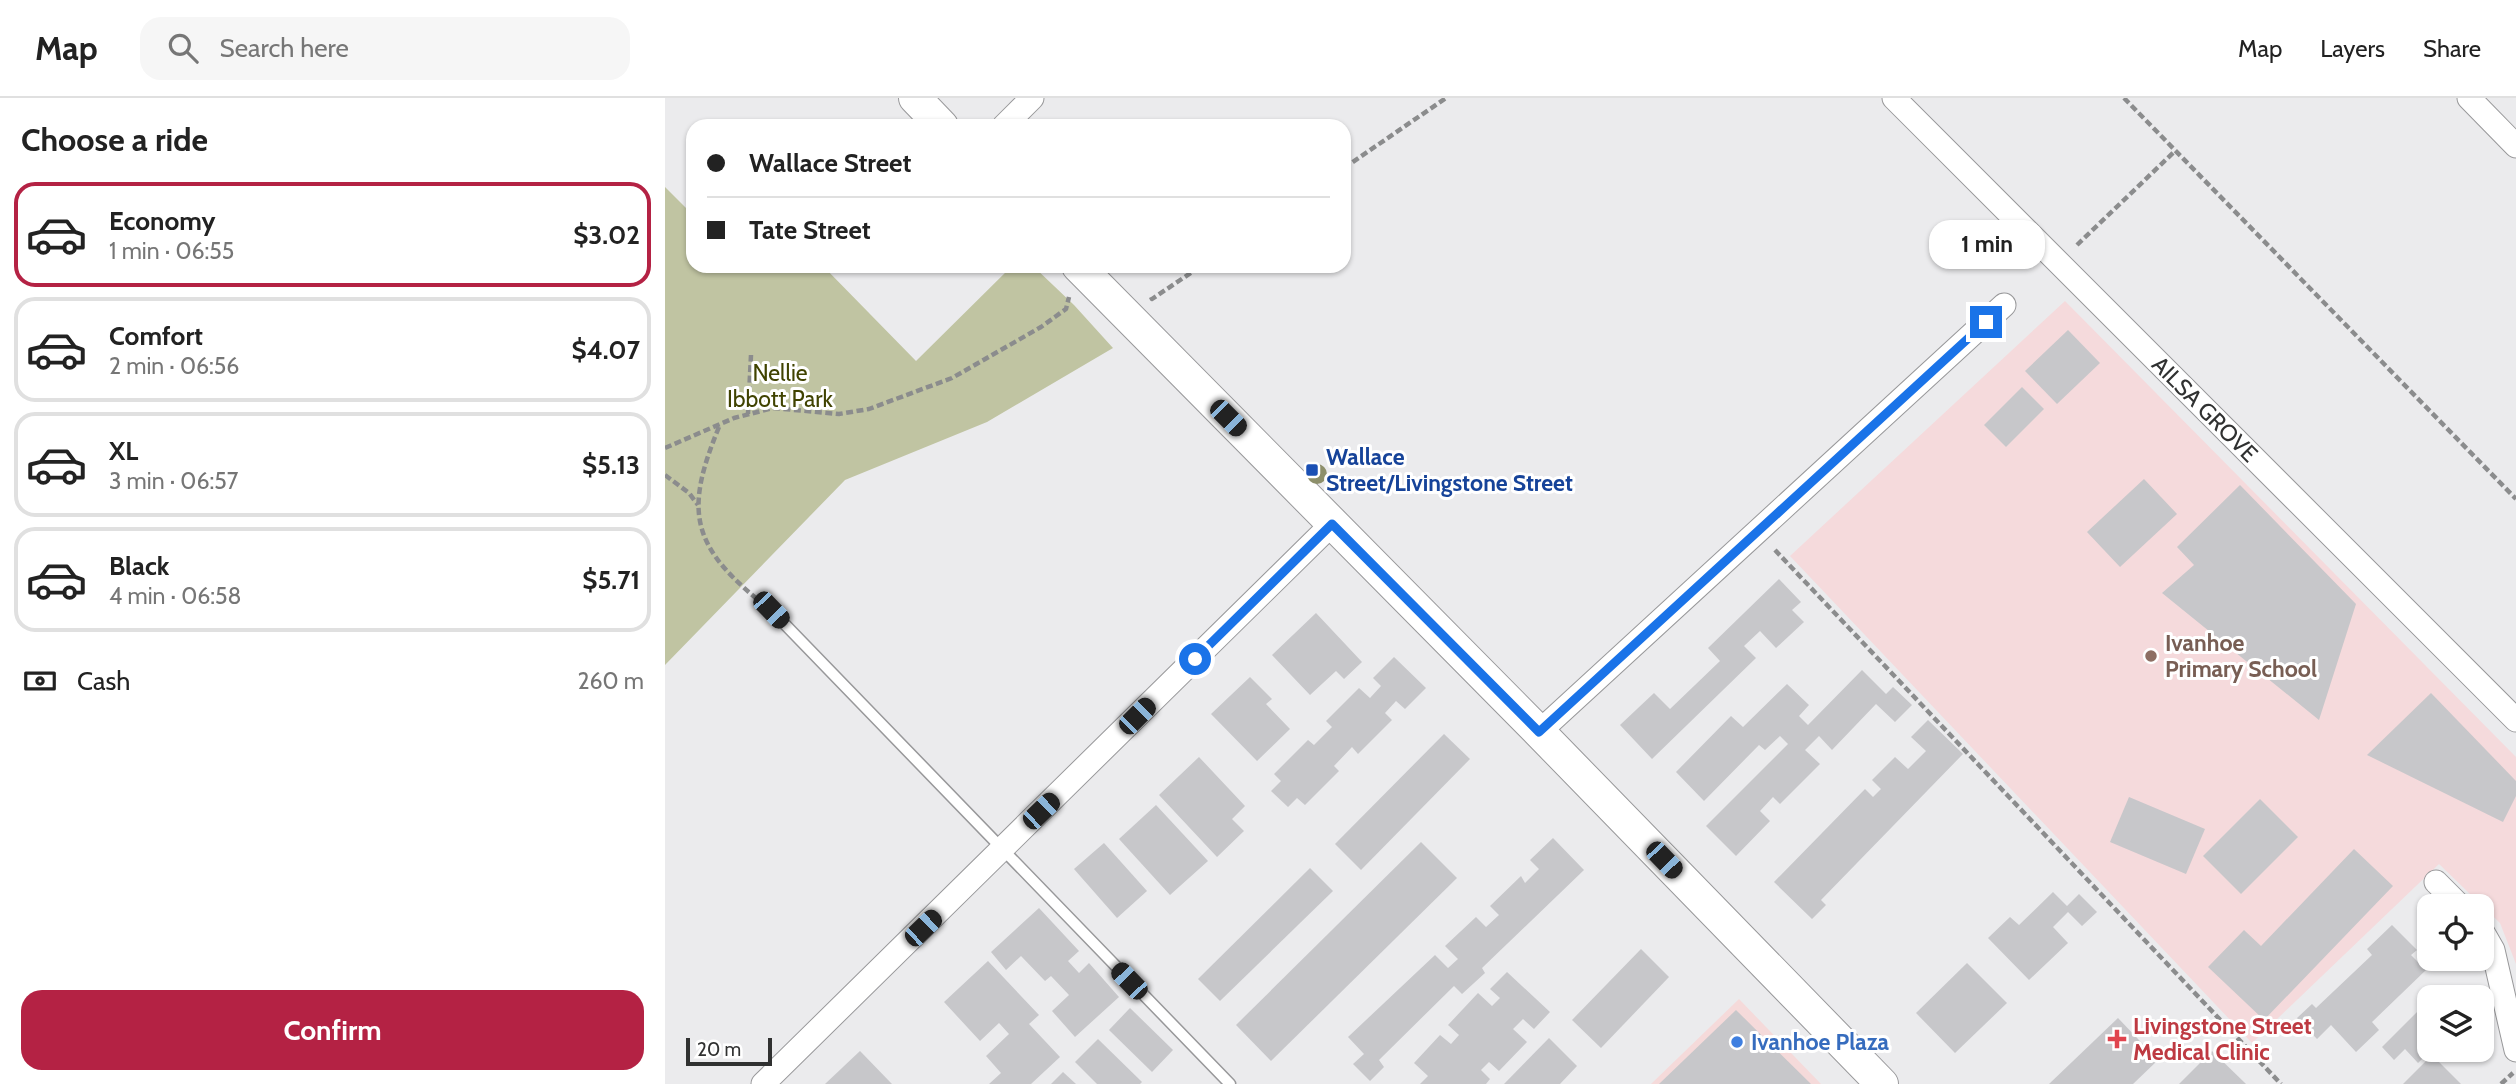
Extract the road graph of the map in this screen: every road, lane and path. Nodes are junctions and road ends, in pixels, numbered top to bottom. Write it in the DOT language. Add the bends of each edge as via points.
graph roads {
  1 [pos="915,98"];
  2 [pos="1032,98"];
  3 [pos="1447,98"];
  4 [pos="1894,98"];
  5 [pos="2124,98"];
  6 [pos="2469,98"];
  7 [pos="935,119"];
  8 [pos="1011,119"];
  9 [pos="2516,146"];
  10 [pos="2175,151"];
  11 [pos="1351,164"];
  12 [pos="2059,263"];
  13 [pos="1083,273"];
  14 [pos="1085,273"];
  15 [pos="1191,273"];
  16 [pos="1145,291"];
  17 [pos="2004,305"];
  18 [pos="751,355"];
  19 [pos="748,414"];
  20 [pos="719,426"];
  21 [pos="665,448"];
  22 [pos="665,475"];
  23 [pos="2516,499"];
  24 [pos="698,505"];
  25 [pos="1332,524"];
  26 [pos="1757,532"];
  27 [pos="771,610"];
  28 [pos="2516,720"];
  29 [pos="1539,732"];
  30 [pos="1002,850"];
  31 [pos="2436,882"];
  32 [pos="2448,894"];
  33 [pos="2494,954"];
  34 [pos="2516,1051"];
  35 [pos="2516,1070"];
  36 [pos="764,1084"];
  37 [pos="1230,1084"];
  38 [pos="1882,1084"];
  39 [pos="2281,1084"];
  40 [pos="2501,1084"];
  1 -- 7 [label="main road"];
  2 -- 8 [label="street"];
  3 -- 11 [label="path"];
  4 -- 12 [label="street, AILSA GROVE"];
  5 -- 10 [label="path"];
  6 -- 9 [label="street"];
  10 -- 12 [label="path"];
  10 -- 23 [label="path"];
  12 -- 28 [label="street, AILSA GROVE"];
  13 -- 19 [label="path" via="1066,309 952,378 859,411 839,414 773,408"];
  14 -- 25 [label="main road"];
  15 -- 16 [label="path" via="1152,299"];
  17 -- 26 [label="street"];
  18 -- 19 [label="path"];
  19 -- 20 [label="path"];
  20 -- 21 [label="path"];
  20 -- 24 [label="path" via="707,454"];
  22 -- 24 [label="path"];
  24 -- 27 [label="path" via="711,553"];
  25 -- 29 [label="main road"];
  25 -- 30 [label="street"];
  26 -- 29 [label="street"];
  26 -- 39 [label="path"];
  27 -- 30 [label="lane"];
  29 -- 38 [label="main road"];
  30 -- 36 [label="street"];
  30 -- 37 [label="lane"];
  31 -- 32 [label="street"];
  33 -- 34 [label="street"];
  35 -- 40 [label="path"];
}
